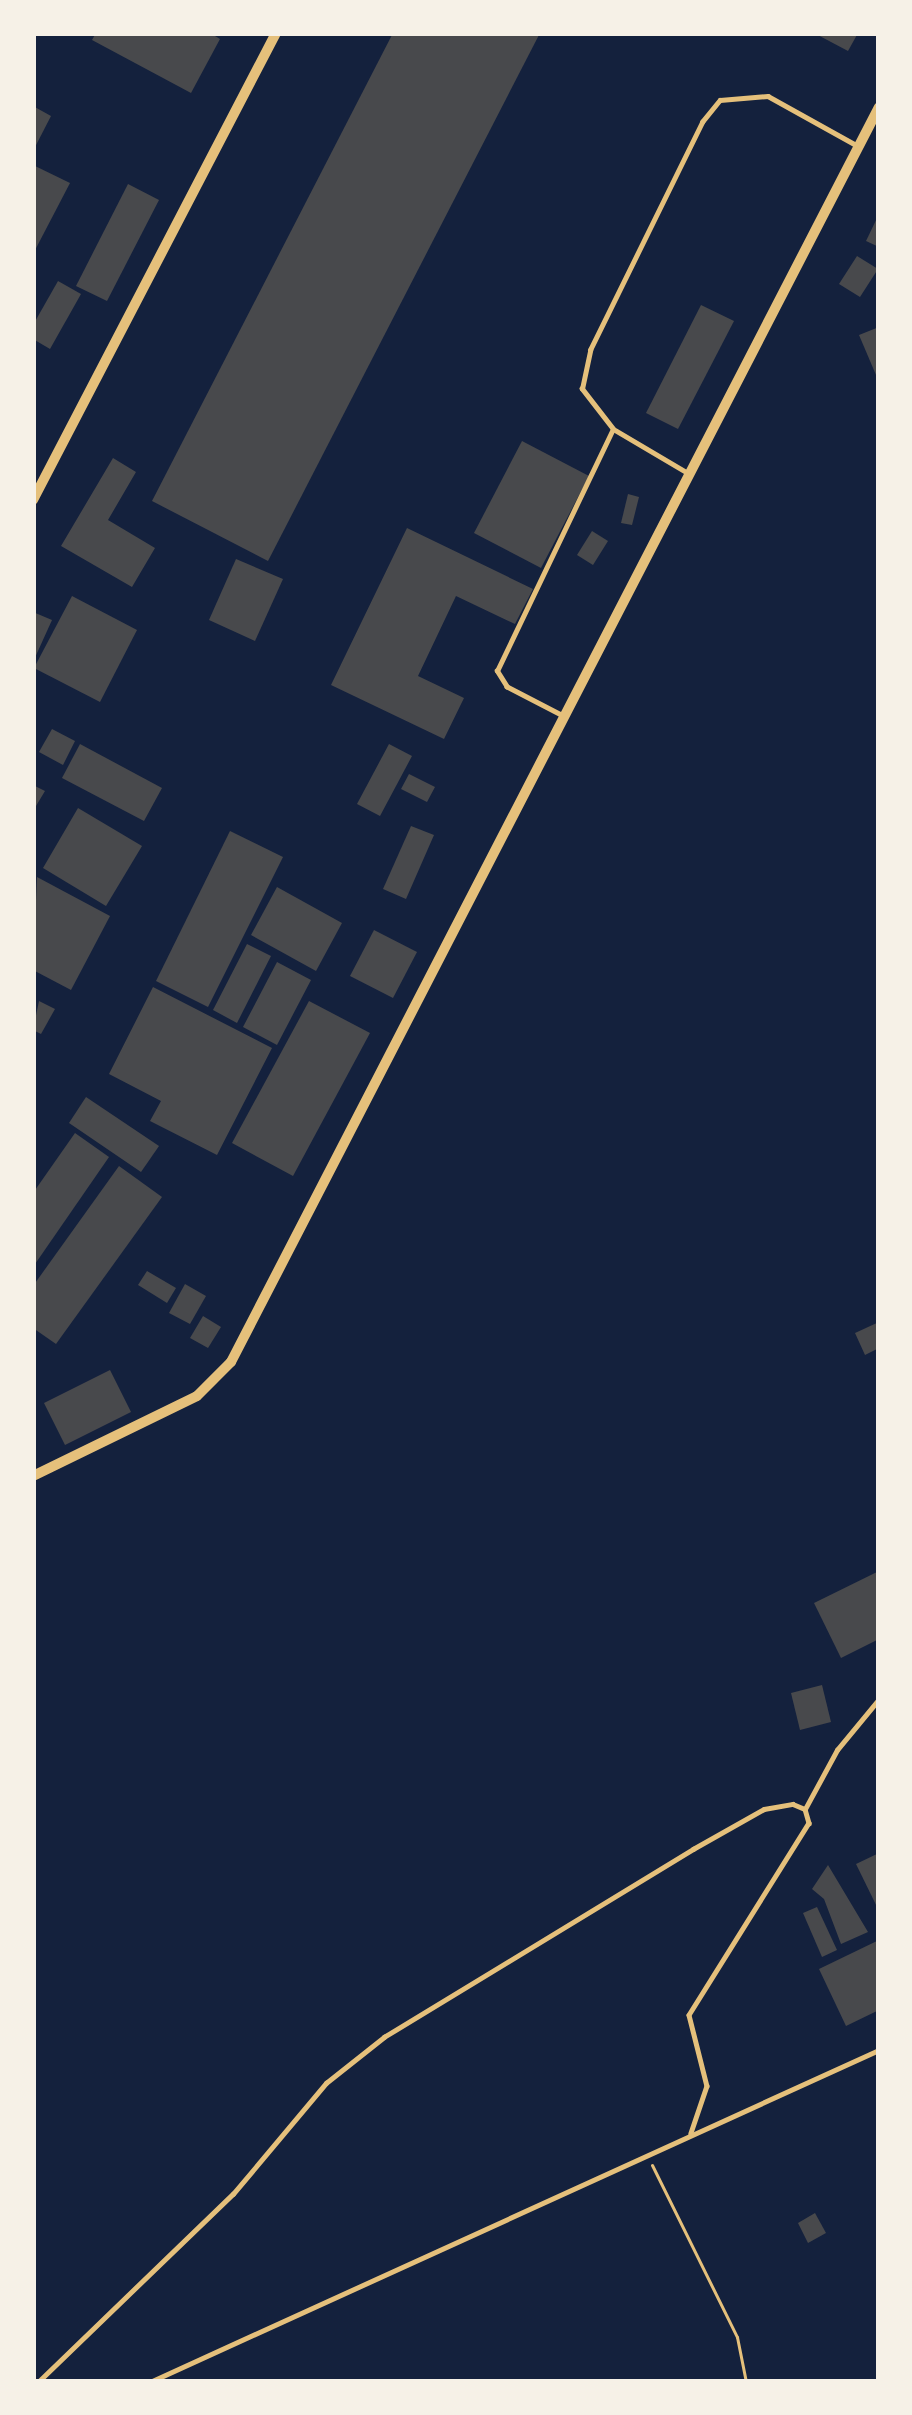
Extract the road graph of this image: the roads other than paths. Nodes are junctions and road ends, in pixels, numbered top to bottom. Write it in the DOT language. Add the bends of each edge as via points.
graph roads {
  1 [pos="276,33"];
  2 [pos="879,107"];
  3 [pos="858,146"];
  4 [pos="613,429"];
  5 [pos="688,473"];
  6 [pos="33,500"];
  7 [pos="560,715"];
  8 [pos="33,1476"];
  9 [pos="879,1699"];
  10 [pos="805,1809"];
  11 [pos="879,2050"];
  12 [pos="691,2133"];
  13 [pos="38,2382"];
  14 [pos="150,2382"];
  1 -- 6 [label="street"];
  2 -- 3 [label="street"];
  3 -- 4 [label="lane" via="768,96 720,100 590,350 582,389"];
  3 -- 5 [label="street"];
  4 -- 5 [label="lane"];
  4 -- 7 [label="lane" via="497,670 507,687"];
  5 -- 7 [label="street"];
  7 -- 8 [label="street" via="231,1362 197,1396"];
  9 -- 10 [label="lane" via="837,1750"];
  10 -- 12 [label="lane" via="803,1834 689,2015 707,2086"];
  10 -- 13 [label="lane" via="764,1809 384,2037 326,2083 233,2194"];
  11 -- 12 [label="lane"];
  12 -- 14 [label="lane"];
}
